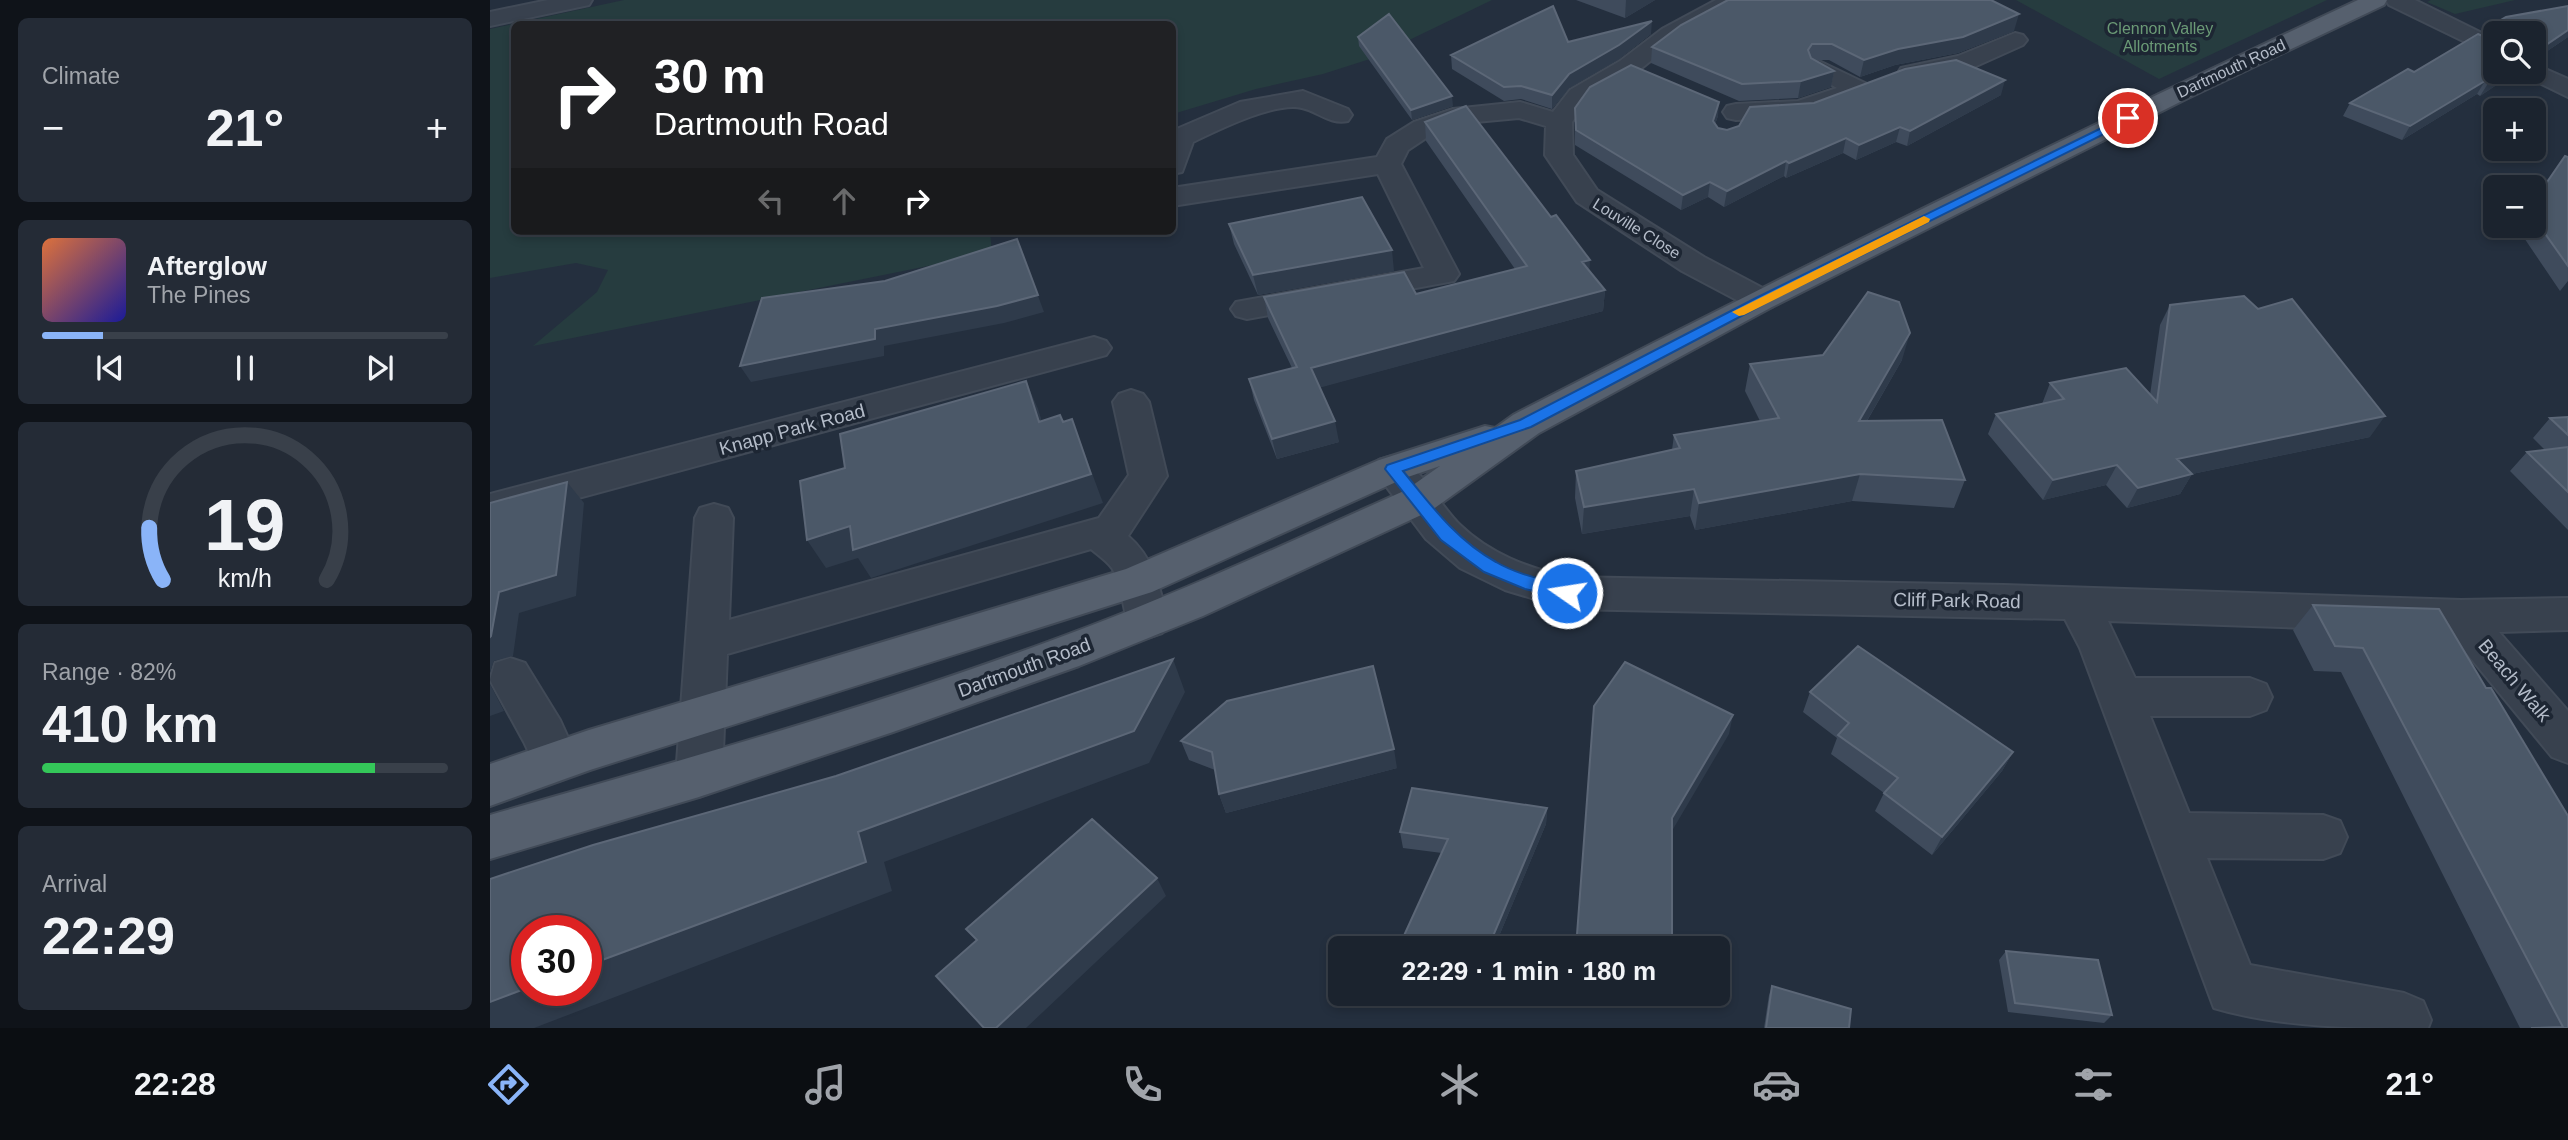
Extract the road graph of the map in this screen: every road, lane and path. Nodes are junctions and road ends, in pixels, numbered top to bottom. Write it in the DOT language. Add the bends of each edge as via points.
graph roads {
  1 [pos="582,0"];
  2 [pos="1733,0"];
  3 [pos="2376,0"];
  4 [pos="2398,0"];
  5 [pos="490,19"];
  6 [pos="2015,40"];
  7 [pos="2483,43"];
  8 [pos="1629,66"];
  9 [pos="1819,68"];
  10 [pos="1653,76"];
  11 [pos="2546,77"];
  12 [pos="1858,89"];
  13 [pos="2568,89"];
  14 [pos="1713,102"];
  15 [pos="1339,115"];
  16 [pos="1559,122"];
  17 [pos="1176,154"];
  18 [pos="1387,164"];
  19 [pos="1176,196"];
  20 [pos="1761,300"];
  21 [pos="1247,309"];
  22 [pos="1094,348"];
  23 [pos="1131,402"];
  24 [pos="1526,424"];
  25 [pos="1392,469"];
  26 [pos="1419,500"];
  27 [pos="490,508"];
  28 [pos="714,518"];
  29 [pos="1106,539"];
  30 [pos="1143,601"];
  31 [pos="2077,603"];
  32 [pos="2568,614"];
  33 [pos="2461,617"];
  34 [pos="708,643"];
  35 [pos="510,676"];
  36 [pos="2120,697"];
  37 [pos="2250,697"];
  38 [pos="701,716"];
  39 [pos="2568,743"];
  40 [pos="556,762"];
  41 [pos="699,776"];
  42 [pos="490,785"];
  43 [pos="2173,835"];
  44 [pos="490,837"];
  45 [pos="2323,837"];
  46 [pos="2404,1020"];
  1 -- 5 [label="street"];
  2 -- 8 [label="street" via="1671,34"];
  3 -- 20 [label="main road, Dartmouth Road"];
  4 -- 7 [label="street"];
  6 -- 12 [label="street" via="1965,62 1895,75"];
  8 -- 10 [label="street"];
  8 -- 16 [label="street" via="1579,95"];
  9 -- 12 [label="street"];
  11 -- 13 [label="street"];
  12 -- 14 [label="street" via="1801,109 1731,123"];
  15 -- 17 [label="street" via="1303,99 1249,107 1181,137"];
  16 -- 18 [label="street" via="1520,110 1462,115 1423,128 1397,145"];
  16 -- 20 [label="street, Louville Close" via="1559,155 1587,196 1693,264"];
  18 -- 19 [label="street"];
  18 -- 21 [label="street" via="1443,274"];
  20 -- 24 [label="main road, Dartmouth Road"];
  22 -- 27 [label="street, Knapp Park Road"];
  23 -- 29 [label="street" via="1148,476"];
  24 -- 25 [label="main road, Dartmouth Road"];
  24 -- 26 [label="main road, Dartmouth Road"];
  25 -- 26 [label="street, Cliff Park Road"];
  25 -- 30 [label="main road, Dartmouth Road"];
  26 -- 30 [label="main road, Dartmouth Road" via="1200,600"];
  26 -- 31 [label="street, Cliff Park Road" via="1447,536 1490,567 1567,593"];
  28 -- 34 [label="street"];
  29 -- 30 [label="street" via="1128,558"];
  29 -- 34 [label="street" via="1098,532"];
  30 -- 38 [label="main road, Dartmouth Road"];
  30 -- 41 [label="main road, Dartmouth Road" via="972,686"];
  31 -- 33 [label="street, Cliff Park Road"];
  31 -- 36 [label="street"];
  32 -- 33 [label="street, Cliff Park Road"];
  33 -- 39 [label="street, Beach Walk"];
  34 -- 38 [label="street"];
  35 -- 40 [label="street"];
  36 -- 37 [label="street"];
  36 -- 43 [label="street"];
  38 -- 40 [label="main road, Dartmouth Road"];
  38 -- 41 [label="street"];
  40 -- 42 [label="main road, Dartmouth Road"];
  41 -- 44 [label="main road, Dartmouth Road"];
  43 -- 45 [label="street"];
  43 -- 46 [label="street" via="2233,989"];
}
